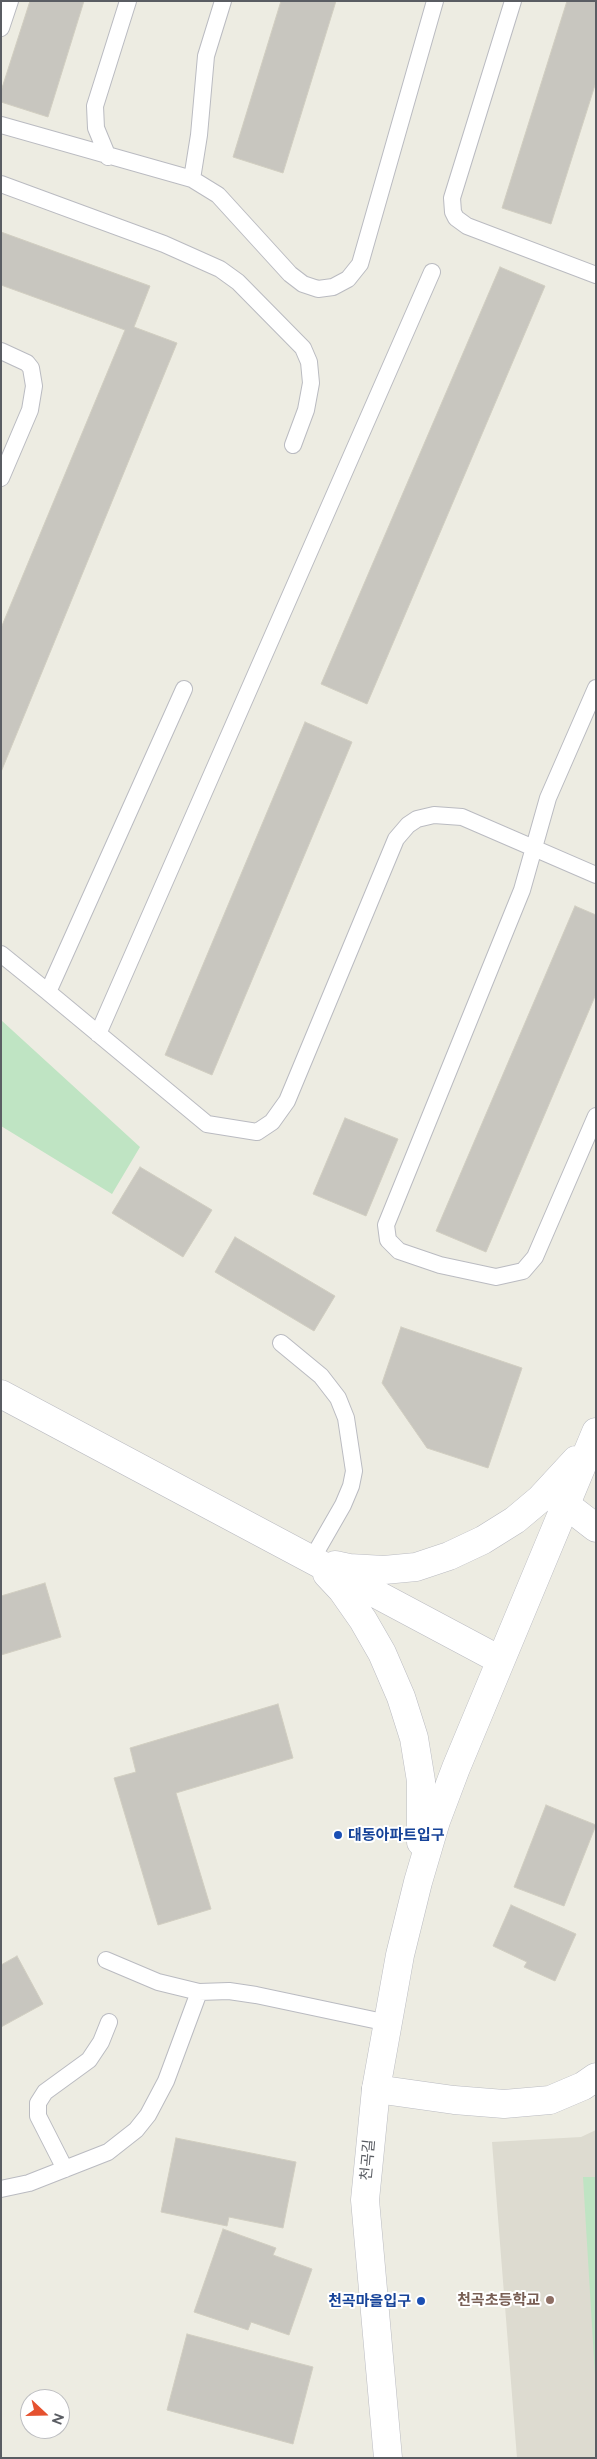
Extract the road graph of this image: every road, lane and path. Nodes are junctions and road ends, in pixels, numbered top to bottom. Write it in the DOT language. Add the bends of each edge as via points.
graph roads {
  1 [pos="10,1"];
  2 [pos="128,1"];
  3 [pos="223,1"];
  4 [pos="435,1"];
  5 [pos="510,2"];
  6 [pos="1,28"];
  7 [pos="1,125"];
  8 [pos="108,156"];
  9 [pos="192,180"];
  10 [pos="1,184"];
  11 [pos="432,272"];
  12 [pos="596,275"];
  13 [pos="1,351"];
  14 [pos="293,444"];
  15 [pos="1,478"];
  16 [pos="596,688"];
  17 [pos="184,690"];
  18 [pos="533,847"];
  19 [pos="596,875"];
  20 [pos="1,954"];
  21 [pos="48,992"];
  22 [pos="98,1034"];
  23 [pos="596,1116"];
  24 [pos="281,1343"];
  25 [pos="1,1394"];
  26 [pos="595,1434"];
  27 [pos="565,1504"];
  28 [pos="596,1528"];
  29 [pos="312,1559"];
  30 [pos="500,1660"];
  31 [pos="418,1882"];
  32 [pos="106,1960"];
  33 [pos="199,1992"];
  34 [pos="109,2022"];
  35 [pos="388,2023"];
  36 [pos="596,2077"];
  37 [pos="376,2089"];
  38 [pos="65,2169"];
  39 [pos="1,2189"];
  40 [pos="388,2458"];
  1 -- 6 [label="lane"];
  2 -- 8 [label="lane" via="95,106 96,128"];
  3 -- 9 [label="lane" via="206,56"];
  4 -- 9 [label="lane" via="360,264 348,280 333,288 318,289 303,284 218,195"];
  5 -- 12 [label="lane" via="452,198 453,212 467,226"];
  7 -- 8 [label="lane"];
  8 -- 9 [label="lane"];
  10 -- 14 [label="lane" via="198,258 238,282 303,348 309,362 311,384 306,410"];
  11 -- 22 [label="lane"];
  13 -- 15 [label="lane" via="27,363 34,386 30,410"];
  16 -- 18 [label="lane" via="548,798"];
  17 -- 21 [label="lane"];
  18 -- 19 [label="lane"];
  18 -- 22 [label="lane" via="449,814 417,819 408,825 396,839 287,1101 272,1122 257,1132 206,1124"];
  18 -- 23 [label="lane" via="522,890 386,1225 388,1240 399,1251 440,1265 496,1277 523,1271 535,1257"];
  20 -- 21 [label="lane"];
  21 -- 22 [label="lane"];
  24 -- 29 [label="lane" via="321,1376 338,1398 346,1418 354,1471 342,1505"];
  25 -- 29 [label="street"];
  26 -- 27 [label="street"];
  26 -- 29 [label="street" via="566,1473 515,1520 449,1556 416,1567 384,1570 349,1568"];
  27 -- 28 [label="street"];
  27 -- 30 [label="street"];
  29 -- 30 [label="street"];
  29 -- 31 [label="street" via="342,1590 363,1620 382,1653 409,1722 421,1781"];
  30 -- 31 [label="street" via="436,1821"];
  31 -- 35 [label="street, 천곡길"];
  32 -- 33 [label="lane" via="158,1982"];
  33 -- 35 [label="lane" via="229,1991 256,1995"];
  33 -- 38 [label="lane" via="166,2081 148,2114 121,2144"];
  34 -- 38 [label="lane" via="101,2042 88,2060 45,2092 38,2103 38,2116"];
  35 -- 37 [label="street, 천곡길"];
  36 -- 37 [label="street" via="550,2100 504,2104"];
  37 -- 40 [label="street, 천곡길" via="365,2200"];
  38 -- 39 [label="lane"];
}
